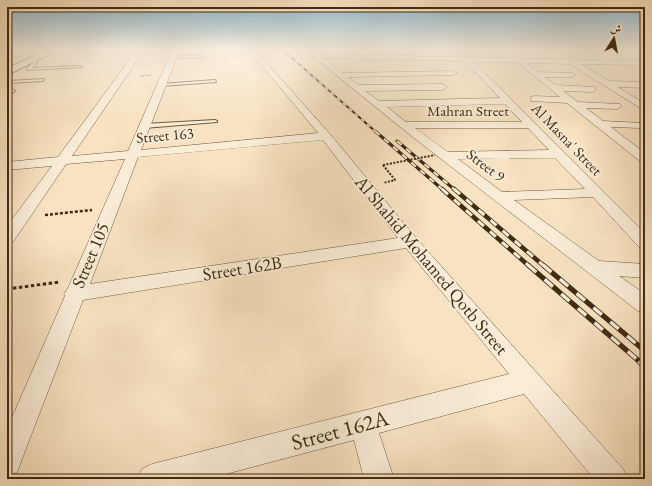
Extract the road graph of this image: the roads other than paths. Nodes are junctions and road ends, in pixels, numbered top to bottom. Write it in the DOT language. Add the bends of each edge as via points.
graph roads {
  1 [pos="125,73"];
  2 [pos="166,73"];
  3 [pos="272,73"];
  4 [pos="337,73"];
  5 [pos="416,73"];
  6 [pos="437,73"];
  7 [pos="453,73"];
  8 [pos="482,73"];
  9 [pos="591,73"];
  10 [pos="601,73"];
  11 [pos="606,73"];
  12 [pos="536,74"];
  13 [pos="340,75"];
  14 [pos="572,75"];
  15 [pos="43,80"];
  16 [pos="163,80"];
  17 [pos="216,81"];
  18 [pos="7,82"];
  19 [pos="608,84"];
  20 [pos="645,85"];
  21 [pos="427,87"];
  22 [pos="357,88"];
  23 [pos="554,88"];
  24 [pos="7,89"];
  25 [pos="592,89"];
  26 [pos="7,94"];
  27 [pos="629,98"];
  28 [pos="645,98"];
  29 [pos="534,99"];
  30 [pos="509,102"];
  31 [pos="573,103"];
  32 [pos="377,104"];
  33 [pos="617,106"];
  34 [pos="645,108"];
  35 [pos="215,121"];
  36 [pos="600,124"];
  37 [pos="404,125"];
  38 [pos="531,125"];
  39 [pos="640,125"];
  40 [pos="144,126"];
  41 [pos="326,136"];
  42 [pos="631,148"];
  43 [pos="645,149"];
  44 [pos="132,154"];
  45 [pos="559,154"];
  46 [pos="440,156"];
  47 [pos="645,159"];
  48 [pos="62,161"];
  49 [pos="7,166"];
  50 [pos="597,193"];
  51 [pos="498,196"];
  52 [pos="7,238"];
  53 [pos="410,242"];
  54 [pos="645,243"];
  55 [pos="595,267"];
  56 [pos="645,271"];
  57 [pos="77,287"];
  58 [pos="645,305"];
  59 [pos="528,380"];
  60 [pos="363,424"];
  61 [pos="7,462"];
  62 [pos="152,479"];
  63 [pos="379,479"];
  64 [pos="613,479"];
  1 -- 48 [label="street"];
  2 -- 16 [label="street, Street 105"];
  3 -- 41 [label="street, Al Shahid Mohamed Qotb Street"];
  4 -- 13 [label="street, Street 9"];
  5 -- 6 [label="street"];
  5 -- 13 [label="street"];
  5 -- 21 [label="street"];
  6 -- 7 [label="street"];
  6 -- 21 [label="street" via="445,85"];
  8 -- 30 [label="street, Al Masna' Street"];
  9 -- 19 [label="street"];
  10 -- 11 [label="street"];
  12 -- 14 [label="street"];
  12 -- 23 [label="street"];
  13 -- 22 [label="street, Street 9"];
  15 -- 18 [label="lane"];
  16 -- 17 [label="lane"];
  16 -- 40 [label="street, Street 105"];
  19 -- 20 [label="street"];
  19 -- 27 [label="street"];
  21 -- 22 [label="street"];
  22 -- 32 [label="street, Street 9"];
  23 -- 25 [label="street"];
  23 -- 31 [label="street"];
  24 -- 26 [label="lane" via="12,91"];
  27 -- 28 [label="street"];
  27 -- 34 [label="street"];
  29 -- 31 [label="street"];
  30 -- 32 [label="street"];
  30 -- 38 [label="street, Al Masna' Street"];
  31 -- 33 [label="street"];
  31 -- 36 [label="street"];
  32 -- 37 [label="street, Street 9"];
  35 -- 40 [label="lane"];
  36 -- 39 [label="street"];
  36 -- 42 [label="street"];
  37 -- 38 [label="street, Mahran Street"];
  37 -- 46 [label="street, Street 9"];
  38 -- 45 [label="street, Al Masna' Street"];
  40 -- 44 [label="street, Street 105"];
  41 -- 44 [label="street, Street 163"];
  41 -- 53 [label="street, Al Shahid Mohamed Qotb Street"];
  42 -- 43 [label="street"];
  42 -- 47 [label="street"];
  44 -- 48 [label="street, Street 163"];
  44 -- 57 [label="street, Street 105"];
  45 -- 46 [label="street"];
  45 -- 50 [label="street, Al Masna' Street"];
  46 -- 51 [label="street, Street 9"];
  48 -- 49 [label="street, Street 163"];
  48 -- 52 [label="street"];
  50 -- 51 [label="street"];
  50 -- 54 [label="street, Al Masna' Street"];
  51 -- 55 [label="street, Street 9"];
  53 -- 57 [label="street, Street 162B"];
  53 -- 59 [label="street, Al Shahid Mohamed Qotb Street"];
  55 -- 56 [label="street"];
  55 -- 58 [label="street, Street 9"];
  57 -- 61 [label="street, Street 105"];
  59 -- 60 [label="street, Street 162A"];
  59 -- 64 [label="street, Al Shahid Mohamed Qotb Street"];
  60 -- 62 [label="street, Street 162A"];
  60 -- 63 [label="street"];
}
